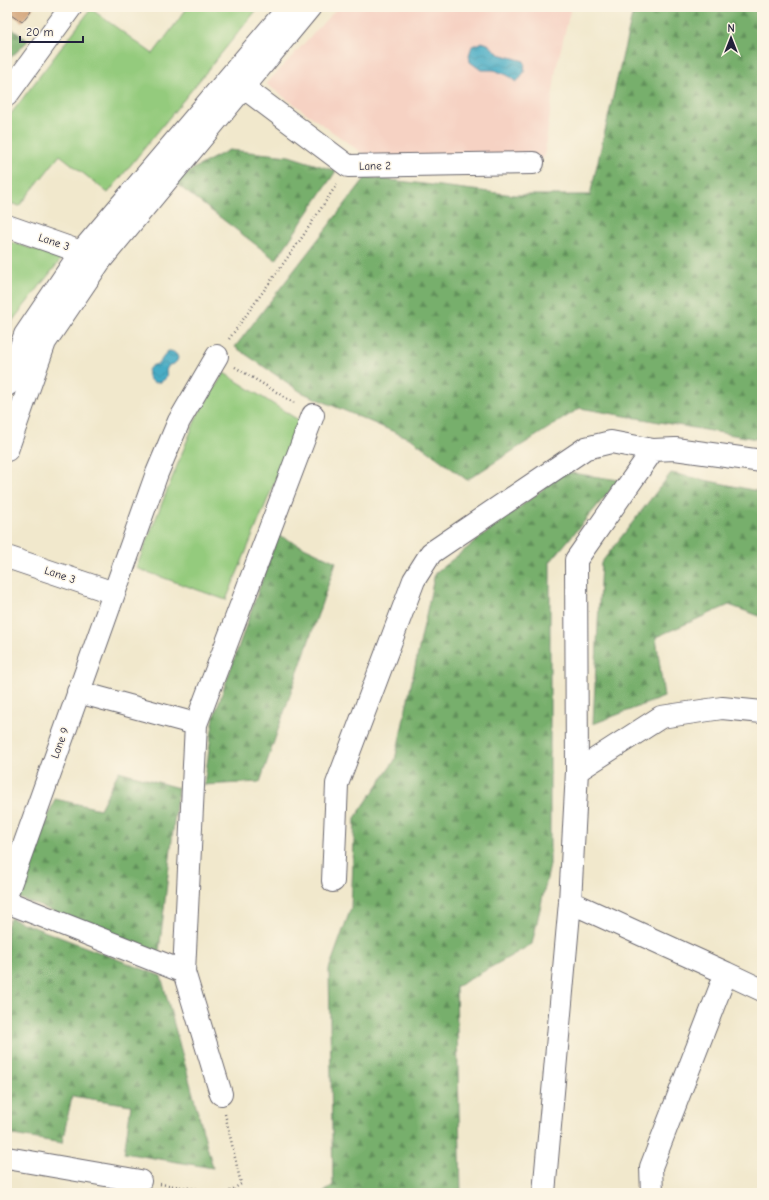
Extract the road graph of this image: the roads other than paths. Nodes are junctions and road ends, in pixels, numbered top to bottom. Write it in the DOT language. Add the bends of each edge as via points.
graph roads {
  1 [pos="71,7"];
  2 [pos="289,7"];
  3 [pos="310,7"];
  4 [pos="243,87"];
  5 [pos="7,95"];
  6 [pos="533,163"];
  7 [pos="7,226"];
  8 [pos="90,256"];
  9 [pos="217,356"];
  10 [pos="7,385"];
  11 [pos="313,415"];
  12 [pos="7,450"];
  13 [pos="653,450"];
  14 [pos="762,461"];
  15 [pos="7,557"];
  16 [pos="114,593"];
  17 [pos="78,692"];
  18 [pos="762,712"];
  19 [pos="196,724"];
  20 [pos="577,771"];
  21 [pos="333,881"];
  22 [pos="7,893"];
  23 [pos="7,902"];
  24 [pos="570,902"];
  25 [pos="184,972"];
  26 [pos="726,973"];
  27 [pos="762,990"];
  28 [pos="221,1094"];
  29 [pos="7,1158"];
  30 [pos="140,1181"];
  31 [pos="544,1193"];
  32 [pos="652,1193"];
  1 -- 5 [label="street"];
  2 -- 8 [label="street"];
  3 -- 4 [label="street"];
  4 -- 6 [label="street, Lane 2" via="348,166"];
  4 -- 8 [label="street"];
  7 -- 8 [label="street, Lane 3"];
  8 -- 10 [label="street" via="25,335"];
  8 -- 12 [label="street" via="45,342"];
  9 -- 16 [label="street, Lane 9" via="179,421 157,473"];
  11 -- 19 [label="street"];
  13 -- 14 [label="street" via="675,449"];
  13 -- 20 [label="street" via="576,560"];
  13 -- 21 [label="street" via="611,442 586,448 431,553 414,580 337,784"];
  15 -- 16 [label="street, Lane 3"];
  16 -- 17 [label="street, Lane 9"];
  17 -- 19 [label="street"];
  17 -- 22 [label="street, Lane 9"];
  18 -- 20 [label="street" via="722,708 661,717"];
  19 -- 25 [label="street"];
  20 -- 24 [label="street"];
  23 -- 25 [label="street"];
  24 -- 26 [label="street"];
  24 -- 31 [label="street"];
  25 -- 28 [label="street"];
  26 -- 27 [label="street"];
  26 -- 32 [label="street" via="651,1167"];
  29 -- 30 [label="street"];
}
